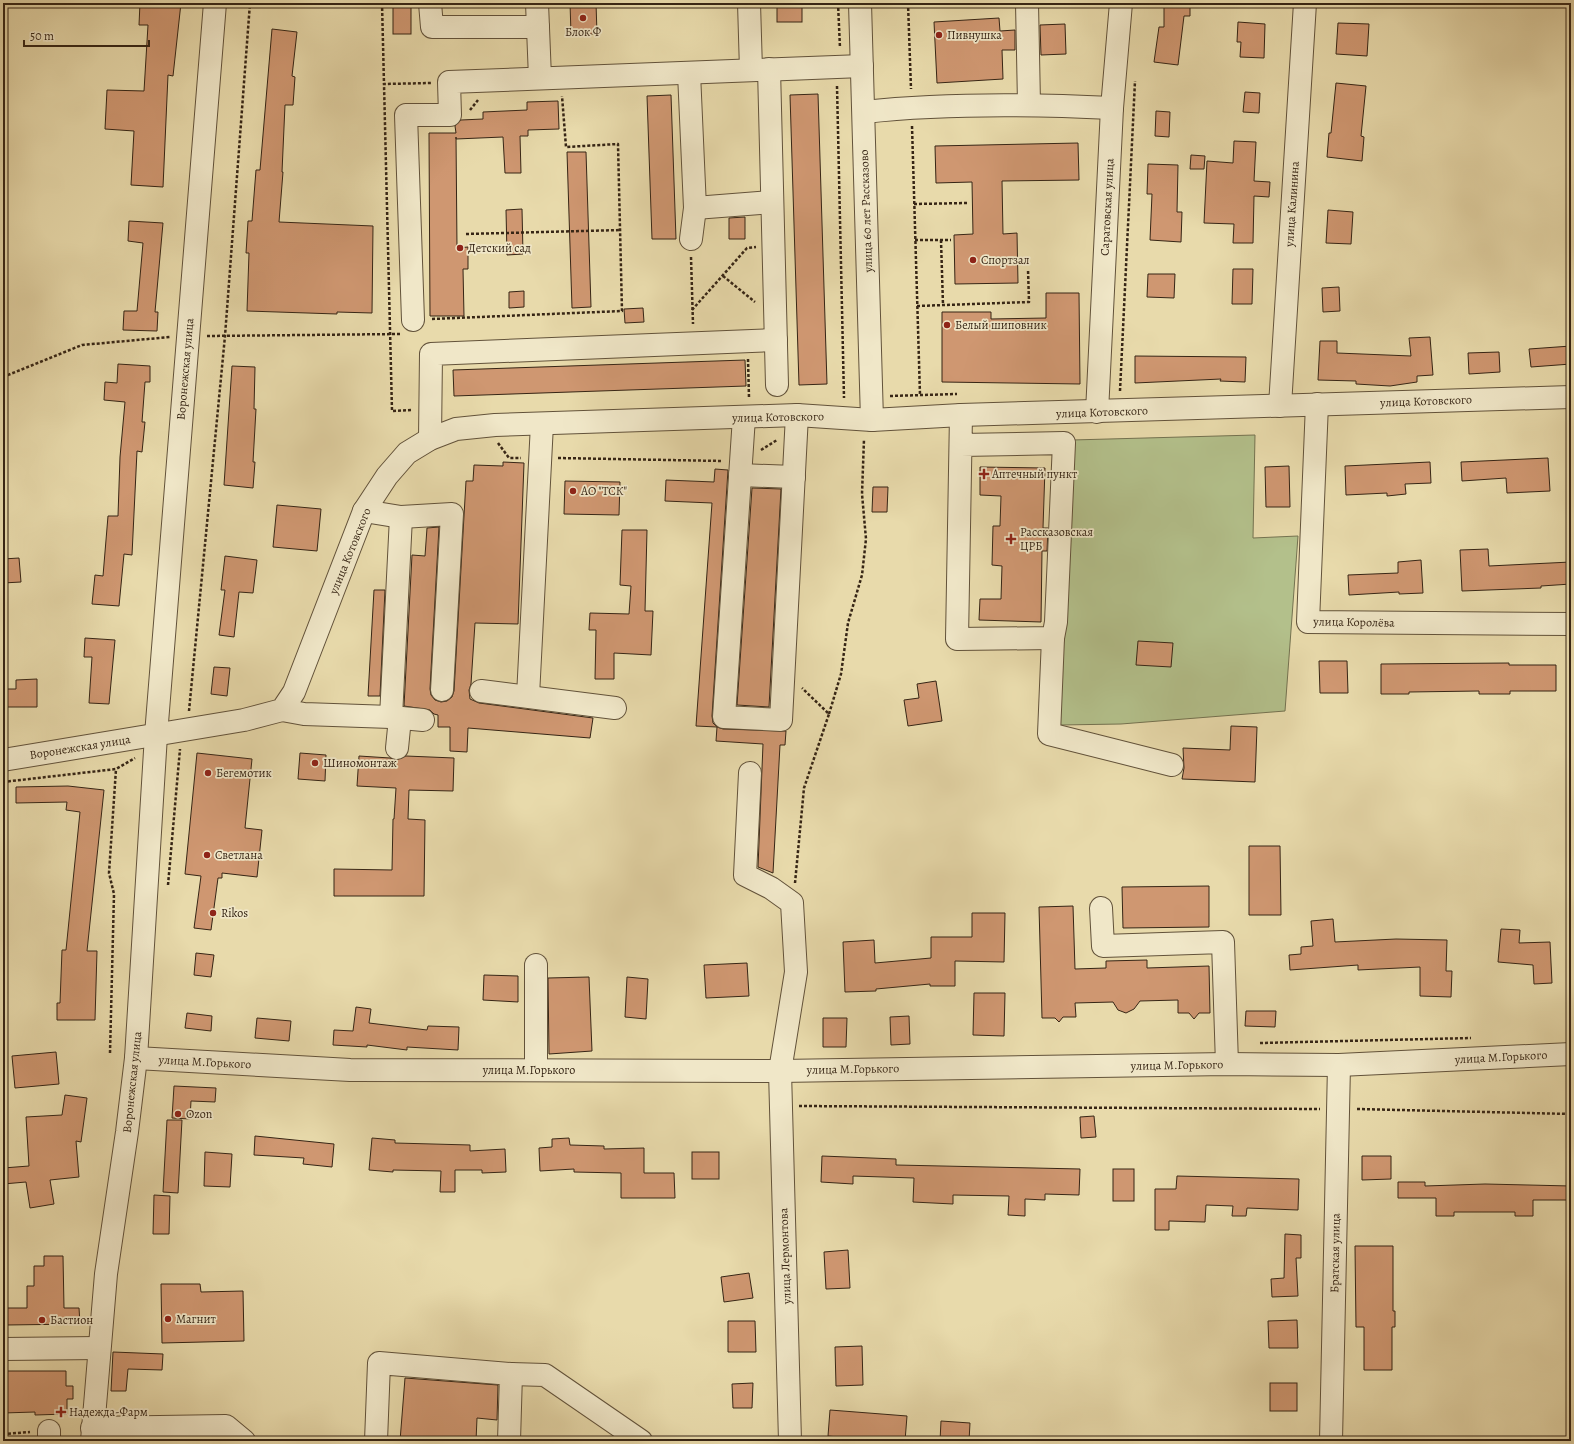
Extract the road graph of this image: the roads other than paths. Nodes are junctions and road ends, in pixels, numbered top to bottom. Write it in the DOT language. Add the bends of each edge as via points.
graph roads {
  1 [pos="214,3"];
  2 [pos="430,3"];
  3 [pos="536,3"];
  4 [pos="749,3"];
  5 [pos="860,3"];
  6 [pos="1027,3"];
  7 [pos="1121,3"];
  8 [pos="1305,3"];
  9 [pos="538,27"];
  10 [pos="862,66"];
  11 [pos="760,70"];
  12 [pos="689,72"];
  13 [pos="540,78"];
  14 [pos="1029,104"];
  15 [pos="1112,108"];
  16 [pos="864,112"];
  17 [pos="772,202"];
  18 [pos="695,208"];
  19 [pos="691,239"];
  20 [pos="413,320"];
  21 [pos="776,340"];
  22 [pos="777,385"];
  23 [pos="1571,397"];
  24 [pos="1317,404"];
  25 [pos="1280,406"];
  26 [pos="746,409"];
  27 [pos="1097,412"];
  28 [pos="797,415"];
  29 [pos="961,415"];
  30 [pos="868,419"];
  31 [pos="542,424"];
  32 [pos="430,440"];
  33 [pos="960,445"];
  34 [pos="740,475"];
  35 [pos="794,477"];
  36 [pos="364,511"];
  37 [pos="401,517"];
  38 [pos="1571,624"];
  39 [pos="1053,638"];
  40 [pos="442,690"];
  41 [pos="481,691"];
  42 [pos="528,696"];
  43 [pos="615,708"];
  44 [pos="282,710"];
  45 [pos="395,717"];
  46 [pos="423,720"];
  47 [pos="156,741"];
  48 [pos="397,748"];
  49 [pos="3,760"];
  50 [pos="1172,765"];
  51 [pos="750,773"];
  52 [pos="1101,908"];
  53 [pos="536,965"];
  54 [pos="1571,1054"];
  55 [pos="136,1058"];
  56 [pos="1227,1064"];
  57 [pos="1339,1065"];
  58 [pos="536,1070"];
  59 [pos="780,1071"];
  60 [pos="3,1348"];
  61 [pos="99,1348"];
  62 [pos="511,1374"];
  63 [pos="92,1435"];
  64 [pos="244,1441"];
  65 [pos="376,1441"];
  66 [pos="509,1441"];
  67 [pos="641,1441"];
  68 [pos="790,1441"];
  69 [pos="1331,1441"];
  1 -- 47 [label="street, Воронежская улица"];
  2 -- 9 [label="street" via="432,26"];
  3 -- 9 [label="street"];
  4 -- 11 [label="street"];
  5 -- 10 [label="street, улица 60 лет Рассказово"];
  6 -- 14 [label="street"];
  7 -- 15 [label="street, Саратовская улица"];
  8 -- 25 [label="street, улица Калинина"];
  9 -- 13 [label="street"];
  10 -- 11 [label="street"];
  10 -- 16 [label="street, улица 60 лет Рассказово"];
  11 -- 12 [label="street"];
  11 -- 17 [label="street"];
  12 -- 13 [label="street"];
  12 -- 18 [label="street"];
  13 -- 20 [label="street" via="449,82 450,115 406,115"];
  14 -- 15 [label="street"];
  14 -- 16 [label="street" via="911,107"];
  15 -- 27 [label="street, Саратовская улица"];
  16 -- 30 [label="street, улица 60 лет Рассказово"];
  17 -- 18 [label="street"];
  17 -- 21 [label="street"];
  18 -- 19 [label="street"];
  21 -- 22 [label="street"];
  21 -- 32 [label="street" via="431,354"];
  23 -- 24 [label="street, улица Котовского"];
  24 -- 25 [label="street, улица Котовского"];
  24 -- 38 [label="street, улица Королёва" via="1308,622"];
  25 -- 27 [label="street, улица Котовского"];
  26 -- 28 [label="street, улица Котовского"];
  26 -- 31 [label="street, улица Котовского"];
  26 -- 34 [label="street"];
  27 -- 29 [label="street, улица Котовского"];
  28 -- 30 [label="street, улица Котовского"];
  28 -- 35 [label="street"];
  29 -- 30 [label="street, улица Котовского"];
  29 -- 33 [label="street"];
  31 -- 32 [label="street, улица Котовского" via="495,424 456,429"];
  31 -- 42 [label="street"];
  32 -- 36 [label="street, улица Котовского" via="407,453 387,476"];
  33 -- 39 [label="street" via="956,639"];
  33 -- 39 [label="street" via="1064,443 1056,622"];
  34 -- 35 [label="street"];
  34 -- 35 [label="street" via="724,717 781,720"];
  36 -- 37 [label="street"];
  36 -- 44 [label="street, улица Котовского" via="294,692"];
  37 -- 40 [label="street" via="452,514"];
  37 -- 45 [label="street"];
  39 -- 50 [label="street" via="1049,734"];
  41 -- 42 [label="street"];
  42 -- 43 [label="street"];
  44 -- 45 [label="street" via="304,714"];
  44 -- 47 [label="street" via="187,730"];
  45 -- 46 [label="street"];
  45 -- 48 [label="street"];
  47 -- 49 [label="street, Воронежская улица"];
  47 -- 55 [label="street, Воронежская улица"];
  51 -- 59 [label="street, улица Лермонтова" via="745,875 771,888 792,903 796,972"];
  52 -- 56 [label="street" via="1103,946 1223,942"];
  53 -- 58 [label="street"];
  54 -- 57 [label="street, улица М.Горького"];
  55 -- 58 [label="street, улица М.Горького" via="350,1070"];
  55 -- 61 [label="street, Воронежская улица" via="106,1274"];
  56 -- 57 [label="street, улица М.Горького"];
  56 -- 59 [label="street, улица М.Горького"];
  57 -- 69 [label="street, Братская улица"];
  58 -- 59 [label="street, улица М.Горького"];
  59 -- 68 [label="street, улица Лермонтова"];
  60 -- 61 [label="street"];
  61 -- 63 [label="street, Воронежская улица"];
  62 -- 65 [label="street" via="379,1363"];
  62 -- 66 [label="street"];
  62 -- 67 [label="street" via="545,1375"];
  63 -- 64 [label="street" via="226,1426"];
}
